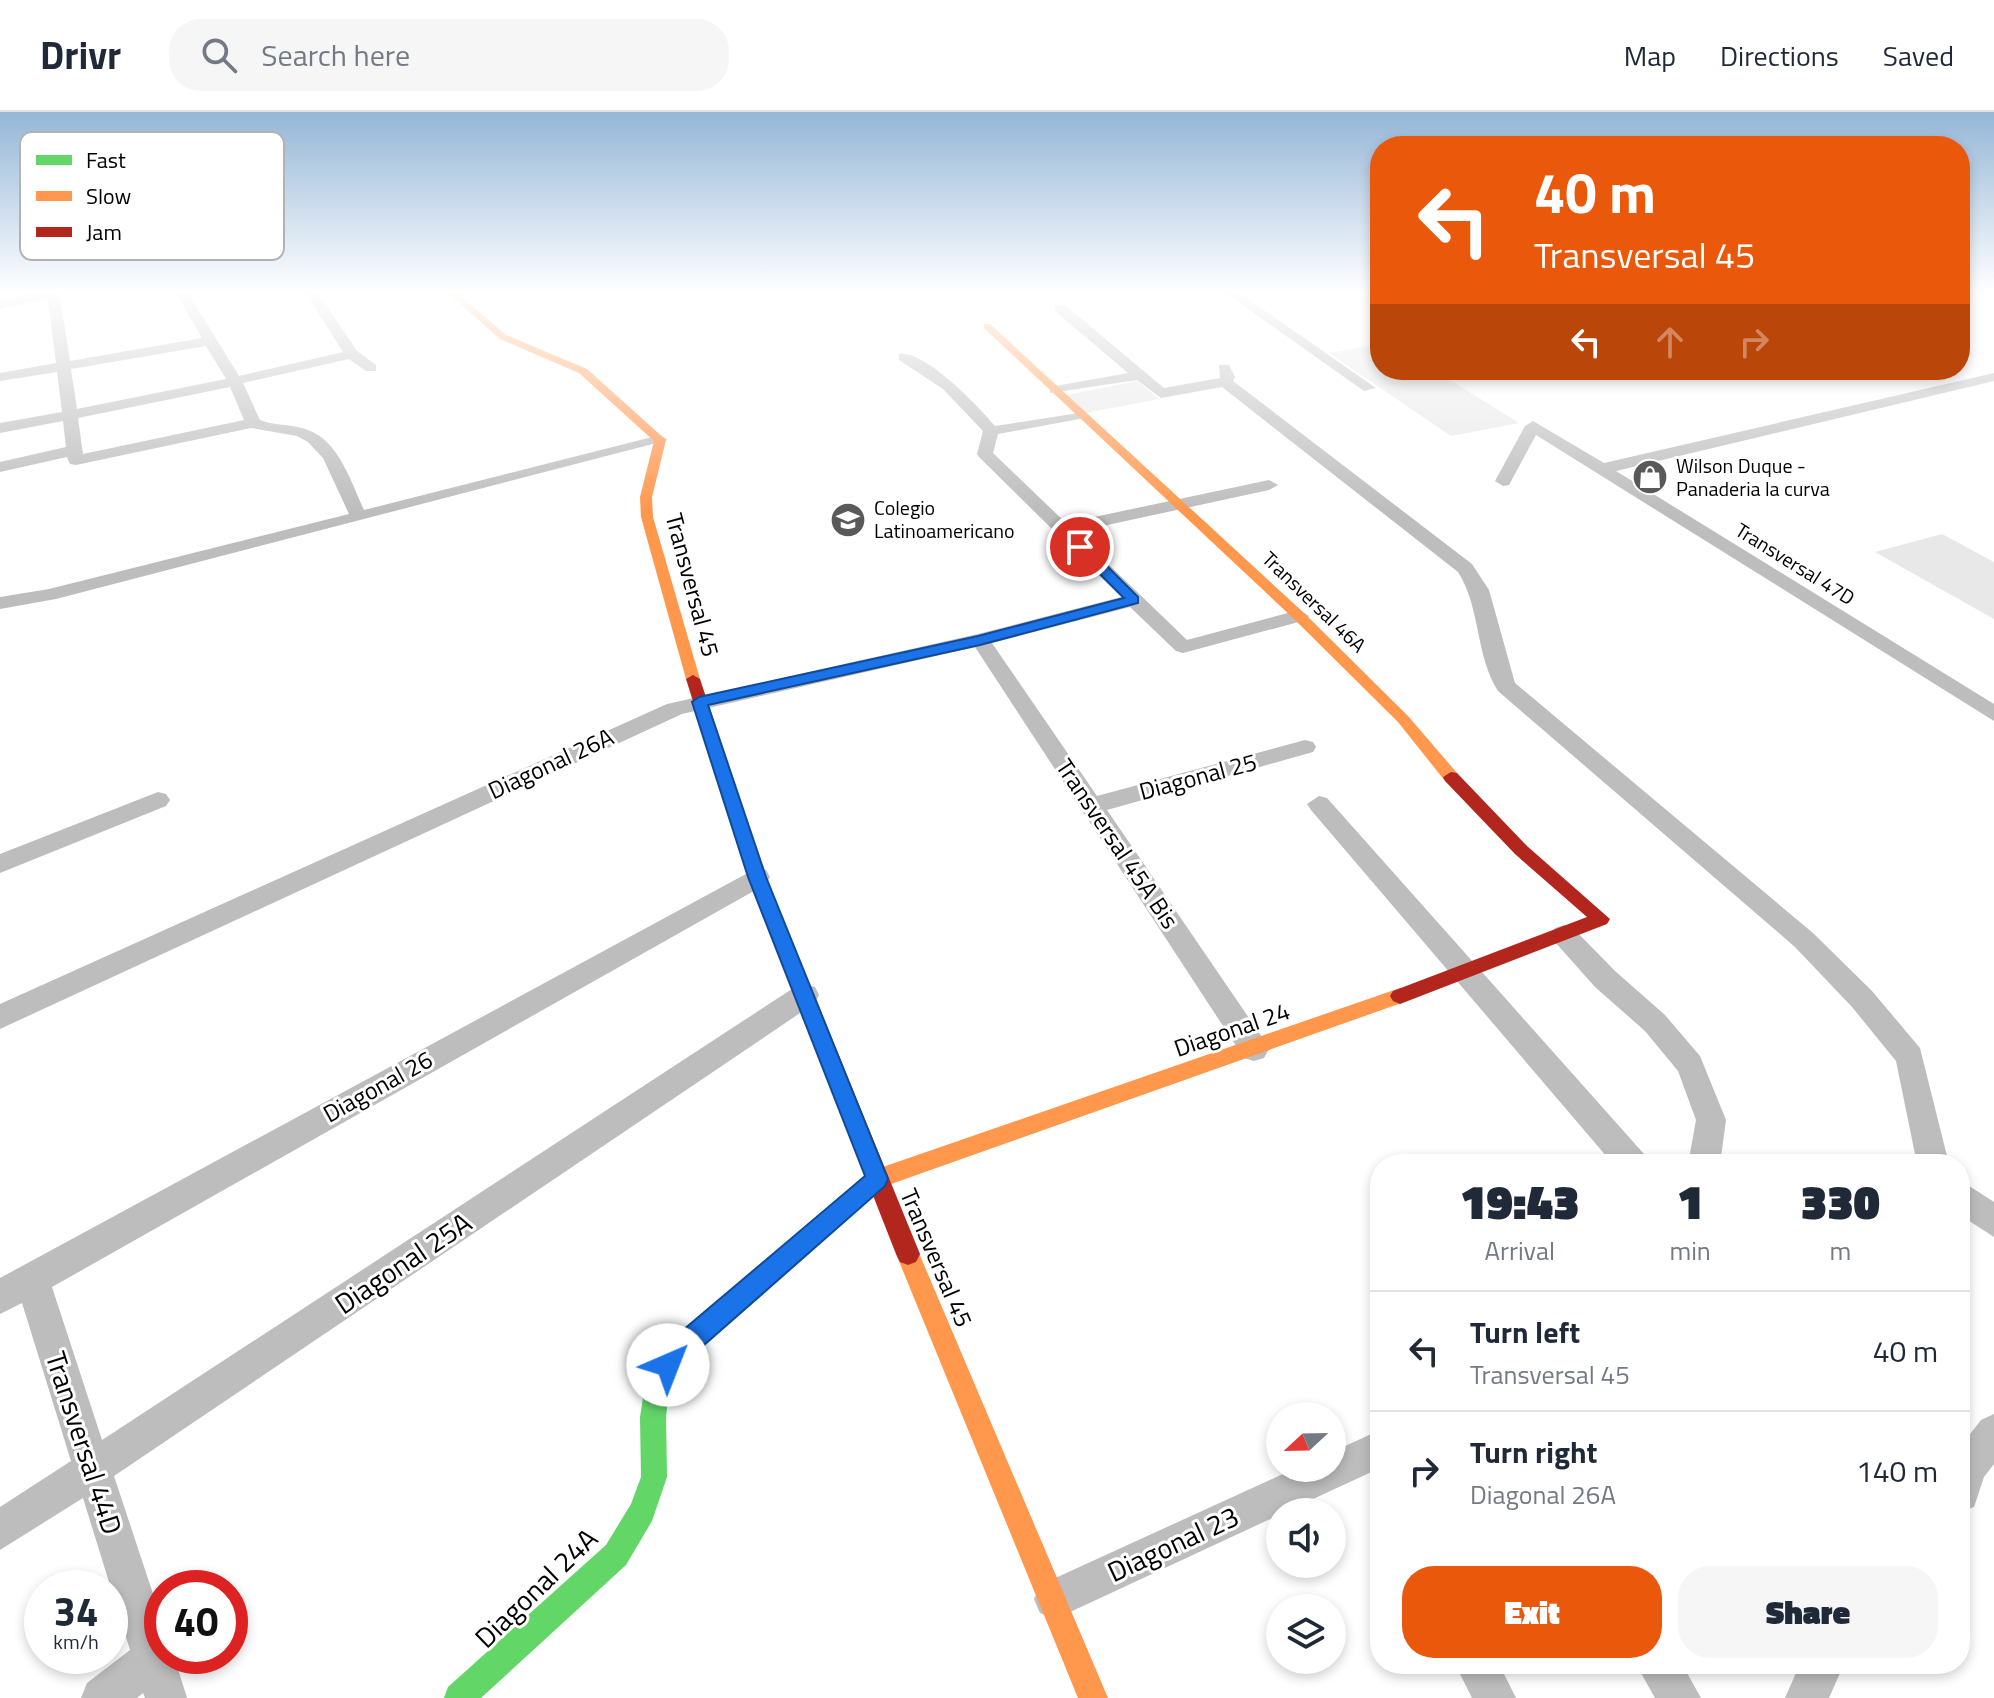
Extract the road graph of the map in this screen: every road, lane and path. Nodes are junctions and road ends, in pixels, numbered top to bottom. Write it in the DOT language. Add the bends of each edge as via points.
graph roads {
  1 [pos="64,364"];
  2 [pos="81,364"];
  3 [pos="224,364"];
  4 [pos="310,364"];
  5 [pos="366,364"];
  6 [pos="567,364"];
  7 [pos="915,364"];
  8 [pos="1027,364"];
  9 [pos="1127,364"];
  10 [pos="1334,364"];
  11 [pos="64,367"];
  12 [pos="371,368"];
  13 [pos="1140,375"];
  14 [pos="0,377"];
  15 [pos="1994,377"];
  16 [pos="235,382"];
  17 [pos="1369,388"];
  18 [pos="1055,390"];
  19 [pos="1080,415"];
  20 [pos="70,416"];
  21 [pos="253,423"];
  22 [pos="0,428"];
  23 [pos="991,431"];
  24 [pos="660,440"];
  25 [pos="75,450"];
  26 [pos="0,467"];
  27 [pos="1602,469"];
  28 [pos="1503,481"];
  29 [pos="1269,485"];
  30 [pos="1177,505"];
  31 [pos="359,517"];
  32 [pos="1062,529"];
  33 [pos="1133,600"];
  34 [pos="0,603"];
  35 [pos="1299,616"];
  36 [pos="980,640"];
  37 [pos="699,702"];
  38 [pos="1994,714"];
  39 [pos="1305,747"];
  40 [pos="158,800"];
  41 [pos="1319,804"];
  42 [pos="1092,806"];
  43 [pos="0,864"];
  44 [pos="757,877"];
  45 [pos="1601,919"];
  46 [pos="1564,935"];
  47 [pos="1465,973"];
  48 [pos="805,995"];
  49 [pos="0,1017"];
  50 [pos="1254,1049"];
  51 [pos="1624,1154"];
  52 [pos="1706,1154"];
  53 [pos="1931,1154"];
  54 [pos="877,1179"];
  55 [pos="1970,1203"];
  56 [pos="1994,1222"];
  57 [pos="16,1288"];
  58 [pos="1994,1433"];
  59 [pos="1370,1454"];
  60 [pos="1970,1463"];
  61 [pos="92,1470"];
  62 [pos="0,1530"];
  63 [pos="1054,1599"];
  64 [pos="144,1628"];
  65 [pos="144,1666"];
  66 [pos="159,1674"];
  67 [pos="1482,1674"];
  68 [pos="1664,1674"];
  69 [pos="1818,1674"];
  70 [pos="102,1698"];
  71 [pos="166,1698"];
  72 [pos="459,1698"];
  73 [pos="1093,1698"];
  74 [pos="1495,1698"];
  75 [pos="1680,1698"];
  76 [pos="1806,1698"];
  1 -- 11 [label="street"];
  2 -- 11 [label="street"];
  3 -- 16 [label="street"];
  4 -- 16 [label="street"];
  5 -- 12 [label="street"];
  6 -- 24 [label="street" via="583,371"];
  7 -- 23 [label="street" via="948,386"];
  8 -- 18 [label="street, Transversal 46A"];
  9 -- 13 [label="street"];
  10 -- 17 [label="street"];
  11 -- 14 [label="street"];
  11 -- 20 [label="street"];
  13 -- 18 [label="street"];
  13 -- 53 [label="street" via="1161,393 1224,375 1465,568 1479,590 1506,686 1804,940 1910,1057"];
  15 -- 27 [label="street"];
  16 -- 20 [label="street"];
  16 -- 21 [label="street"];
  18 -- 19 [label="street, Transversal 46A"];
  19 -- 23 [label="street"];
  19 -- 30 [label="street, Transversal 46A"];
  20 -- 22 [label="street"];
  20 -- 25 [label="street"];
  21 -- 25 [label="street" via="76,460"];
  21 -- 31 [label="street" via="302,433 323,445"];
  23 -- 32 [label="street" via="985,454"];
  24 -- 31 [label="street"];
  24 -- 37 [label="street, Transversal 45" via="646,497 647,517"];
  25 -- 26 [label="street"];
  27 -- 28 [label="street, Transversal 47D" via="1533,426"];
  27 -- 38 [label="street, Transversal 47D"];
  29 -- 30 [label="street"];
  30 -- 32 [label="street"];
  30 -- 35 [label="street, Transversal 46A"];
  31 -- 34 [label="street"];
  32 -- 33 [label="street"];
  33 -- 35 [label="street" via="1183,647"];
  33 -- 36 [label="street, Diagonal 26A"];
  35 -- 45 [label="street, Transversal 46A" via="1403,719 1469,798"];
  36 -- 37 [label="street, Diagonal 26A"];
  36 -- 42 [label="street, Transversal 45A Bis"];
  37 -- 44 [label="street, Transversal 45"];
  37 -- 49 [label="street, Diagonal 26A" via="643,721"];
  39 -- 42 [label="street, Diagonal 25"];
  40 -- 43 [label="street"];
  41 -- 47 [label="street"];
  42 -- 50 [label="street, Transversal 45A Bis"];
  44 -- 48 [label="street, Transversal 45"];
  44 -- 57 [label="street, Diagonal 26"];
  45 -- 46 [label="street, Diagonal 24"];
  46 -- 47 [label="street, Diagonal 24"];
  46 -- 52 [label="street" via="1655,1023 1690,1065 1711,1120"];
  47 -- 50 [label="street, Diagonal 24"];
  47 -- 51 [label="street"];
  48 -- 54 [label="street, Transversal 45"];
  48 -- 61 [label="street, Diagonal 25A"];
  50 -- 54 [label="street, Diagonal 24"];
  54 -- 63 [label="street, Transversal 45"];
  54 -- 72 [label="street, Diagonal 24A" via="678,1351 658,1378 654,1477 642,1511 616,1555"];
  55 -- 56 [label="street"];
  57 -- 61 [label="street, Transversal 44D"];
  58 -- 60 [label="street"];
  59 -- 63 [label="street, Diagonal 23"];
  61 -- 62 [label="street, Diagonal 25A"];
  61 -- 64 [label="street, Transversal 44D"];
  63 -- 73 [label="street, Transversal 45"];
  65 -- 70 [label="street"];
  66 -- 71 [label="street, Transversal 44D"];
  67 -- 74 [label="street"];
  68 -- 75 [label="street"];
  69 -- 76 [label="street"];
}
